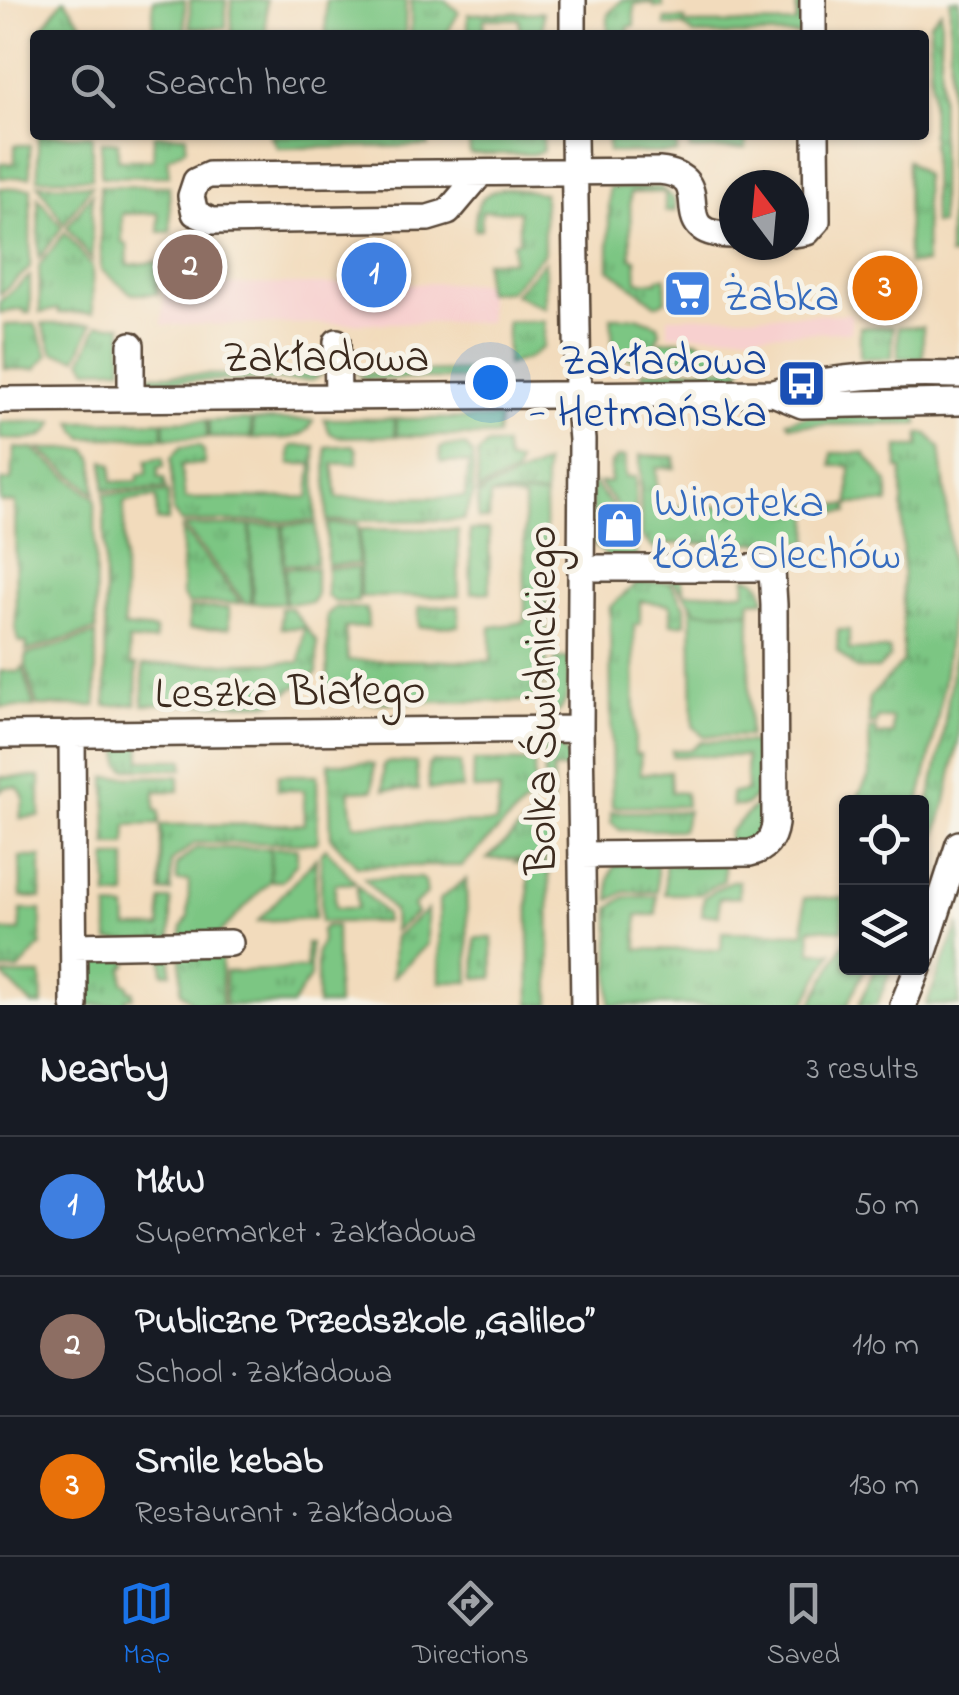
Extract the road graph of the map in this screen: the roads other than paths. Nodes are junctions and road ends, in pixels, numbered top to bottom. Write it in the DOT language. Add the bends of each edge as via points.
graph roads {
  1 [pos="573,0"];
  2 [pos="813,0"];
  3 [pos="573,30"];
  4 [pos="813,30"];
  5 [pos="574,140"];
  6 [pos="816,140"];
  7 [pos="575,170"];
  8 [pos="481,173"];
  9 [pos="809,230"];
  10 [pos="719,235"];
  11 [pos="337,342"];
  12 [pos="131,345"];
  13 [pos="959,375"];
  14 [pos="773,394"];
  15 [pos="578,395"];
  16 [pos="338,397"];
  17 [pos="131,398"];
  18 [pos="0,400"];
  19 [pos="959,402"];
  20 [pos="580,568"];
  21 [pos="580,728"];
  22 [pos="72,734"];
  23 [pos="0,735"];
  24 [pos="959,844"];
  25 [pos="582,855"];
  26 [pos="929,936"];
  27 [pos="230,943"];
  28 [pos="74,946"];
  29 [pos="915,975"];
  30 [pos="74,1005"];
  31 [pos="584,1005"];
  32 [pos="903,1005"];
  1 -- 3 [label="street"];
  2 -- 4 [label="street"];
  5 -- 7 [label="street, Bolka Świdnickiego"];
  6 -- 9 [label="street" via="817,222"];
  7 -- 8 [label="street"];
  7 -- 10 [label="street" via="675,173 690,186 702,231"];
  7 -- 15 [label="street, Bolka Świdnickiego"];
  8 -- 8 [label="street" via="210,175 196,181 191,201 198,217 212,222 428,218 448,212"];
  11 -- 16 [label="street"];
  12 -- 17 [label="street"];
  13 -- 14 [label="street, Zakładowa" via="888,374"];
  14 -- 15 [label="street, Zakładowa"];
  14 -- 19 [label="street, Zakładowa" via="802,405"];
  15 -- 16 [label="street, Zakładowa"];
  15 -- 20 [label="street, Bolka Świdnickiego"];
  16 -- 17 [label="street, Zakładowa"];
  17 -- 18 [label="street, Zakładowa"];
  20 -- 21 [label="street, Bolka Świdnickiego"];
  20 -- 25 [label="street" via="764,568 774,579 775,637 775,824 765,846 750,853"];
  21 -- 22 [label="street, Leszka Białego"];
  21 -- 25 [label="street, Bolka Świdnickiego"];
  22 -- 23 [label="street, Leszka Białego"];
  22 -- 28 [label="street"];
  24 -- 26 [label="street"];
  25 -- 31 [label="street, Bolka Świdnickiego"];
  27 -- 28 [label="street"];
  28 -- 30 [label="street"];
  29 -- 32 [label="street"];
}
